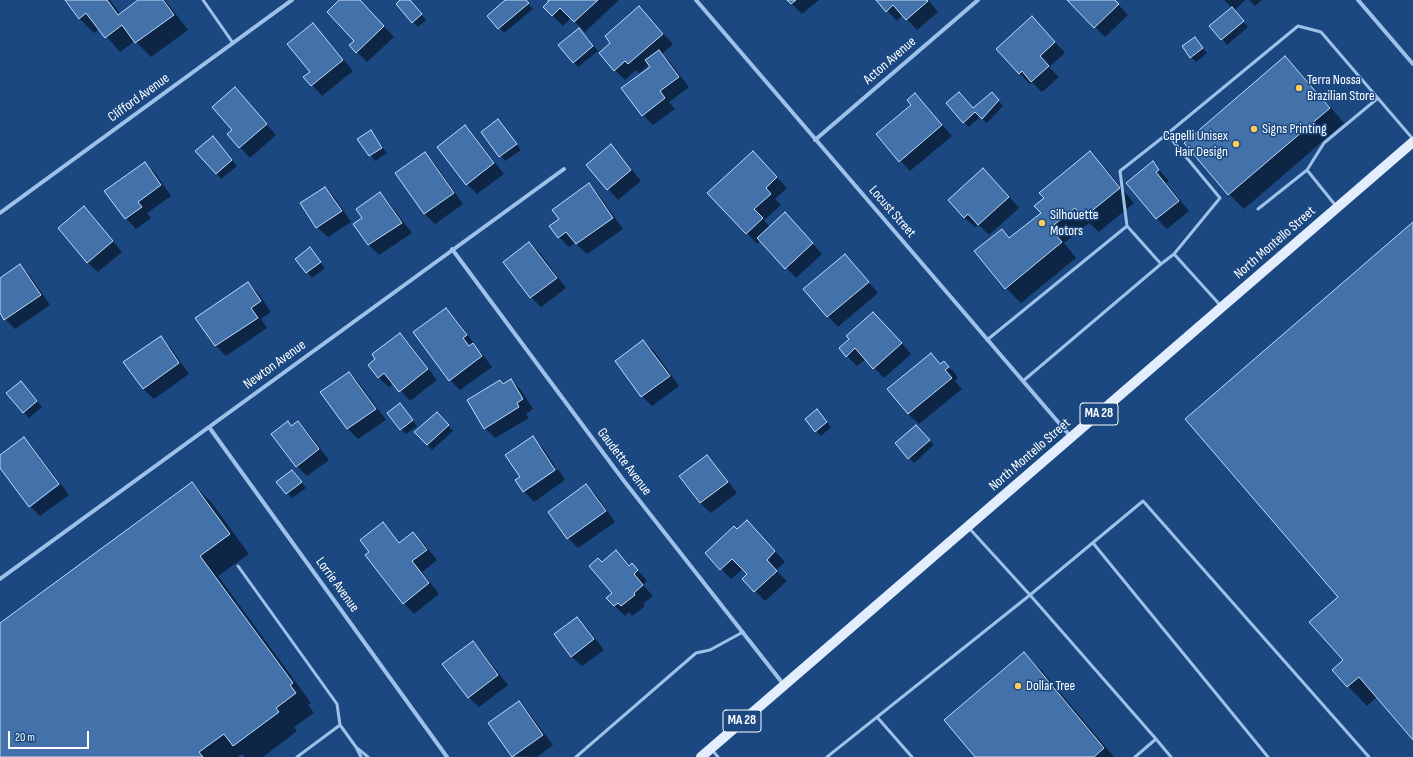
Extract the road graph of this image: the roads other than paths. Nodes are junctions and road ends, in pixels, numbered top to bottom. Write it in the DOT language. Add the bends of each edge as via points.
graph roads {
  1 [pos="203,0"];
  2 [pos="292,0"];
  3 [pos="696,0"];
  4 [pos="978,0"];
  5 [pos="1358,0"];
  6 [pos="233,42"];
  7 [pos="1413,64"];
  8 [pos="1378,98"];
  9 [pos="1167,134"];
  10 [pos="1413,139"];
  11 [pos="815,140"];
  12 [pos="1413,142"];
  13 [pos="564,168"];
  14 [pos="1307,170"];
  15 [pos="1337,208"];
  16 [pos="1258,209"];
  17 [pos="0,213"];
  18 [pos="1127,226"];
  19 [pos="452,250"];
  20 [pos="1174,254"];
  21 [pos="1161,264"];
  22 [pos="1222,308"];
  23 [pos="987,340"];
  24 [pos="1023,381"];
  25 [pos="209,427"];
  26 [pos="1071,437"];
  27 [pos="968,527"];
  28 [pos="1093,543"];
  29 [pos="238,566"];
  30 [pos="0,579"];
  31 [pos="1030,595"];
  32 [pos="743,632"];
  33 [pos="784,685"];
  34 [pos="877,718"];
  35 [pos="340,725"];
  36 [pos="1156,739"];
  37 [pos="356,747"];
  38 [pos="710,749"];
  39 [pos="297,757"];
  40 [pos="361,757"];
  41 [pos="368,757"];
  42 [pos="447,757"];
  43 [pos="576,757"];
  44 [pos="701,757"];
  45 [pos="718,757"];
  46 [pos="827,757"];
  47 [pos="912,757"];
  48 [pos="1135,757"];
  49 [pos="1170,757"];
  50 [pos="1268,757"];
  51 [pos="1369,757"];
  1 -- 6 [label="lane"];
  2 -- 6 [label="street, Clifford Avenue"];
  3 -- 11 [label="street, Locust Street"];
  4 -- 11 [label="street, Acton Avenue"];
  5 -- 7 [label="street"];
  6 -- 17 [label="street, Clifford Avenue"];
  8 -- 9 [label="lane" via="1321,32 1298,26"];
  8 -- 10 [label="lane"];
  8 -- 14 [label="lane" via="1324,143"];
  9 -- 18 [label="lane" via="1120,171"];
  9 -- 20 [label="lane" via="1220,198"];
  11 -- 23 [label="street, Locust Street"];
  12 -- 15 [label="main road, North Montello Street / MA 28"];
  13 -- 19 [label="street, Newton Avenue"];
  14 -- 15 [label="lane"];
  14 -- 16 [label="lane"];
  15 -- 22 [label="main road, North Montello Street / MA 28"];
  18 -- 21 [label="lane"];
  18 -- 23 [label="lane"];
  19 -- 25 [label="street, Newton Avenue"];
  19 -- 32 [label="street, Gaudette Avenue" via="624,481"];
  20 -- 21 [label="lane"];
  20 -- 22 [label="lane"];
  21 -- 24 [label="lane"];
  22 -- 26 [label="main road, North Montello Street / MA 28"];
  23 -- 24 [label="street, Locust Street"];
  24 -- 26 [label="street, Locust Street"];
  25 -- 30 [label="street, Newton Avenue"];
  25 -- 42 [label="street, Lorrie Avenue"];
  26 -- 27 [label="main road, North Montello Street / MA 28"];
  27 -- 31 [label="lane"];
  27 -- 33 [label="main road, North Montello Street / MA 28"];
  28 -- 31 [label="lane"];
  28 -- 50 [label="lane"];
  28 -- 51 [label="lane" via="1143,501"];
  29 -- 35 [label="lane" via="337,704"];
  31 -- 34 [label="lane"];
  31 -- 36 [label="lane"];
  32 -- 33 [label="street, Gaudette Avenue"];
  32 -- 43 [label="lane" via="710,650 696,653"];
  33 -- 38 [label="main road, North Montello Street / MA 28"];
  34 -- 46 [label="lane"];
  34 -- 47 [label="lane"];
  35 -- 37 [label="lane"];
  35 -- 39 [label="lane"];
  36 -- 48 [label="lane"];
  36 -- 49 [label="lane"];
  37 -- 40 [label="lane"];
  37 -- 41 [label="lane"];
  38 -- 44 [label="main road, North Montello Street / MA 28"];
  38 -- 45 [label="lane"];
}
